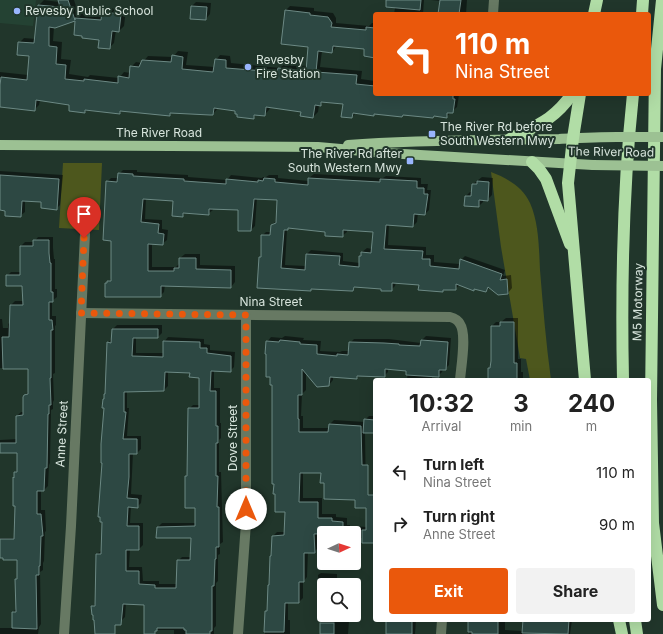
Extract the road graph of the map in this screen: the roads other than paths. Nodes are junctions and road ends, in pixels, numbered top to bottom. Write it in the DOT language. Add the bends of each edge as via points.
graph roads {
  1 [pos="494,0"];
  2 [pos="597,0"];
  3 [pos="643,0"];
  4 [pos="662,0"];
  5 [pos="493,12"];
  6 [pos="594,12"];
  7 [pos="642,12"];
  8 [pos="571,96"];
  9 [pos="580,96"];
  10 [pos="633,96"];
  11 [pos="663,137"];
  12 [pos="573,138"];
  13 [pos="510,139"];
  14 [pos="0,145"];
  15 [pos="318,147"];
  16 [pos="532,162"];
  17 [pos="569,165"];
  18 [pos="663,166"];
  19 [pos="85,234"];
  20 [pos="575,256"];
  21 [pos="81,313"];
  22 [pos="246,315"];
  23 [pos="460,378"];
  24 [pos="585,378"];
  25 [pos="623,378"];
  26 [pos="663,605"];
  27 [pos="442,622"];
  28 [pos="619,622"];
  29 [pos="635,622"];
  30 [pos="64,634"];
  31 [pos="238,634"];
  32 [pos="440,634"];
  33 [pos="622,634"];
  34 [pos="637,634"];
  1 -- 5 [label="street"];
  2 -- 6 [label="highway"];
  3 -- 7 [label="highway"];
  4 -- 26 [label="highway, M5 Motorway" via="655,69 651,400 653,523"];
  8 -- 13 [label="highway" via="556,114"];
  9 -- 12 [label="highway"];
  10 -- 25 [label="highway, M5 Motorway" via="623,268"];
  11 -- 12 [label="main road, The River Road, bridge"];
  12 -- 13 [label="main road, The River Road"];
  12 -- 17 [label="highway"];
  13 -- 15 [label="main road, The River Road"];
  14 -- 15 [label="main road, The River Road"];
  15 -- 16 [label="main road, The River Road"];
  16 -- 17 [label="main road, The River Road"];
  16 -- 20 [label="highway" via="546,179"];
  17 -- 18 [label="main road, The River Road, bridge"];
  17 -- 20 [label="highway" via="568,183"];
  19 -- 21 [label="street, Anne Street"];
  20 -- 24 [label="highway"];
  21 -- 22 [label="street, Nina Street"];
  21 -- 30 [label="street, Anne Street"];
  22 -- 23 [label="street, Nina Street" via="443,316 455,319 462,328"];
  22 -- 31 [label="street, Dove Street" via="246,523"];
  27 -- 32 [label="street"];
  28 -- 33 [label="highway"];
  29 -- 34 [label="highway"];
}
